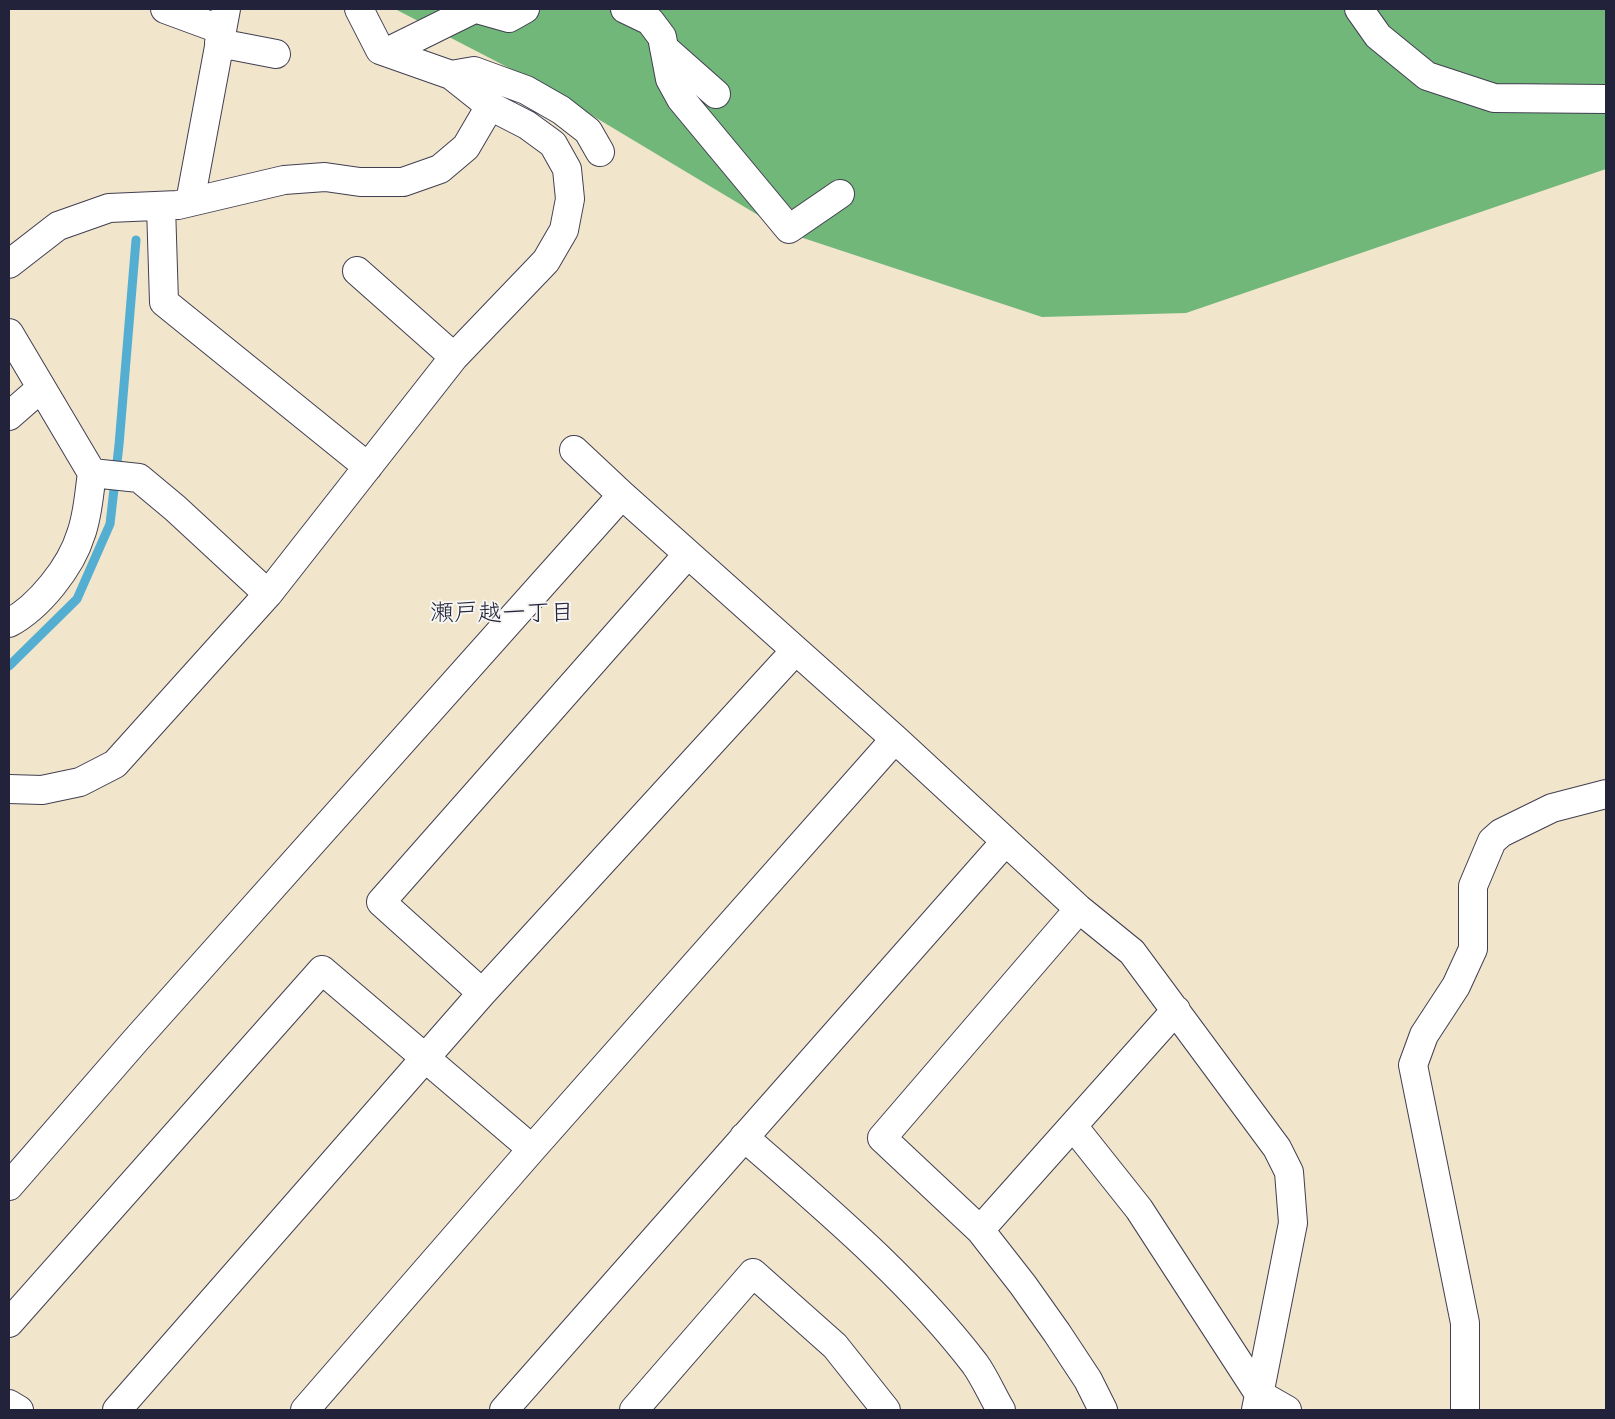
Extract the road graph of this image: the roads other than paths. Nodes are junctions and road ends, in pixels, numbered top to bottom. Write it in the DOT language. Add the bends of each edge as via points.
graph roads {
  1 [pos="165,9"];
  2 [pos="359,9"];
  3 [pos="476,9"];
  4 [pos="525,9"];
  5 [pos="625,9"];
  6 [pos="1359,9"];
  7 [pos="222,27"];
  8 [pos="664,48"];
  9 [pos="387,52"];
  10 [pos="276,54"];
  11 [pos="451,75"];
  12 [pos="716,94"];
  13 [pos="1606,98"];
  14 [pos="490,106"];
  15 [pos="600,152"];
  16 [pos="840,194"];
  17 [pos="190,202"];
  18 [pos="160,206"];
  19 [pos="9,264"];
  20 [pos="356,271"];
  21 [pos="9,333"];
  22 [pos="454,356"];
  23 [pos="41,388"];
  24 [pos="9,416"];
  25 [pos="574,450"];
  26 [pos="368,466"];
  27 [pos="94,473"];
  28 [pos="622,495"];
  29 [pos="687,555"];
  30 [pos="268,594"];
  31 [pos="9,623"];
  32 [pos="795,651"];
  33 [pos="895,739"];
  34 [pos="9,789"];
  35 [pos="1606,794"];
  36 [pos="1005,842"];
  37 [pos="1079,909"];
  38 [pos="482,993"];
  39 [pos="1176,1010"];
  40 [pos="425,1058"];
  41 [pos="1074,1126"];
  42 [pos="744,1137"];
  43 [pos="532,1149"];
  44 [pos="9,1186"];
  45 [pos="980,1230"];
  46 [pos="9,1323"];
  47 [pos="1258,1402"];
  48 [pos="9,1404"];
  49 [pos="19,1410"];
  50 [pos="117,1410"];
  51 [pos="305,1410"];
  52 [pos="504,1410"];
  53 [pos="634,1410"];
  54 [pos="886,1410"];
  55 [pos="1001,1410"];
  56 [pos="1103,1410"];
  57 [pos="1287,1410"];
  58 [pos="1465,1410"];
  1 -- 7 [label="street"];
  2 -- 9 [label="street" via="380,50"];
  3 -- 4 [label="street" via="509,18"];
  3 -- 9 [label="street"];
  5 -- 8 [label="street" via="650,21 662,37"];
  6 -- 13 [label="street" via="1378,36 1427,76 1494,98"];
  7 -- 10 [label="street"];
  7 -- 17 [label="street"];
  8 -- 12 [label="street"];
  8 -- 16 [label="street" via="670,79 681,99 789,229"];
  9 -- 11 [label="street"];
  11 -- 14 [label="street"];
  11 -- 15 [label="street" via="474,71 526,90 561,110 588,131"];
  14 -- 17 [label="street" via="466,147 440,169 403,182 360,182 324,177 284,180"];
  14 -- 22 [label="street" via="527,125 553,144 567,169 570,198 564,230 546,261"];
  17 -- 18 [label="street"];
  18 -- 19 [label="street" via="109,208 58,226"];
  18 -- 26 [label="street" via="164,302"];
  20 -- 22 [label="street"];
  21 -- 23 [label="street"];
  22 -- 26 [label="street"];
  23 -- 24 [label="street"];
  23 -- 27 [label="street"];
  25 -- 28 [label="street"];
  26 -- 30 [label="street"];
  27 -- 30 [label="street" via="139,478"];
  27 -- 31 [label="street" via="81,535 69,561 48,591"];
  28 -- 29 [label="street"];
  28 -- 44 [label="street"];
  29 -- 32 [label="street"];
  29 -- 38 [label="street" via="381,902"];
  30 -- 34 [label="street" via="114,764 80,782 42,790"];
  32 -- 33 [label="street"];
  32 -- 38 [label="street"];
  33 -- 36 [label="street"];
  33 -- 43 [label="street"];
  35 -- 58 [label="street" via="1552,808 1501,833 1492,841 1473,886 1473,948 1456,986 1424,1035 1413,1065 1465,1323"];
  36 -- 37 [label="street"];
  36 -- 42 [label="street"];
  37 -- 39 [label="street" via="1132,952"];
  37 -- 45 [label="street" via="882,1138"];
  38 -- 40 [label="street"];
  39 -- 41 [label="street"];
  39 -- 47 [label="street" via="1277,1148 1289,1172 1293,1223"];
  40 -- 43 [label="street"];
  40 -- 46 [label="street" via="322,970"];
  40 -- 50 [label="street"];
  41 -- 45 [label="street"];
  41 -- 47 [label="street" via="1139,1209"];
  42 -- 52 [label="street"];
  42 -- 55 [label="street" via="870,1248 911,1290 976,1365"];
  43 -- 51 [label="street"];
  45 -- 56 [label="street" via="1057,1333 1088,1380"];
  47 -- 57 [label="street"];
  48 -- 49 [label="street"];
  53 -- 54 [label="street" via="753,1273 835,1346"];
}
